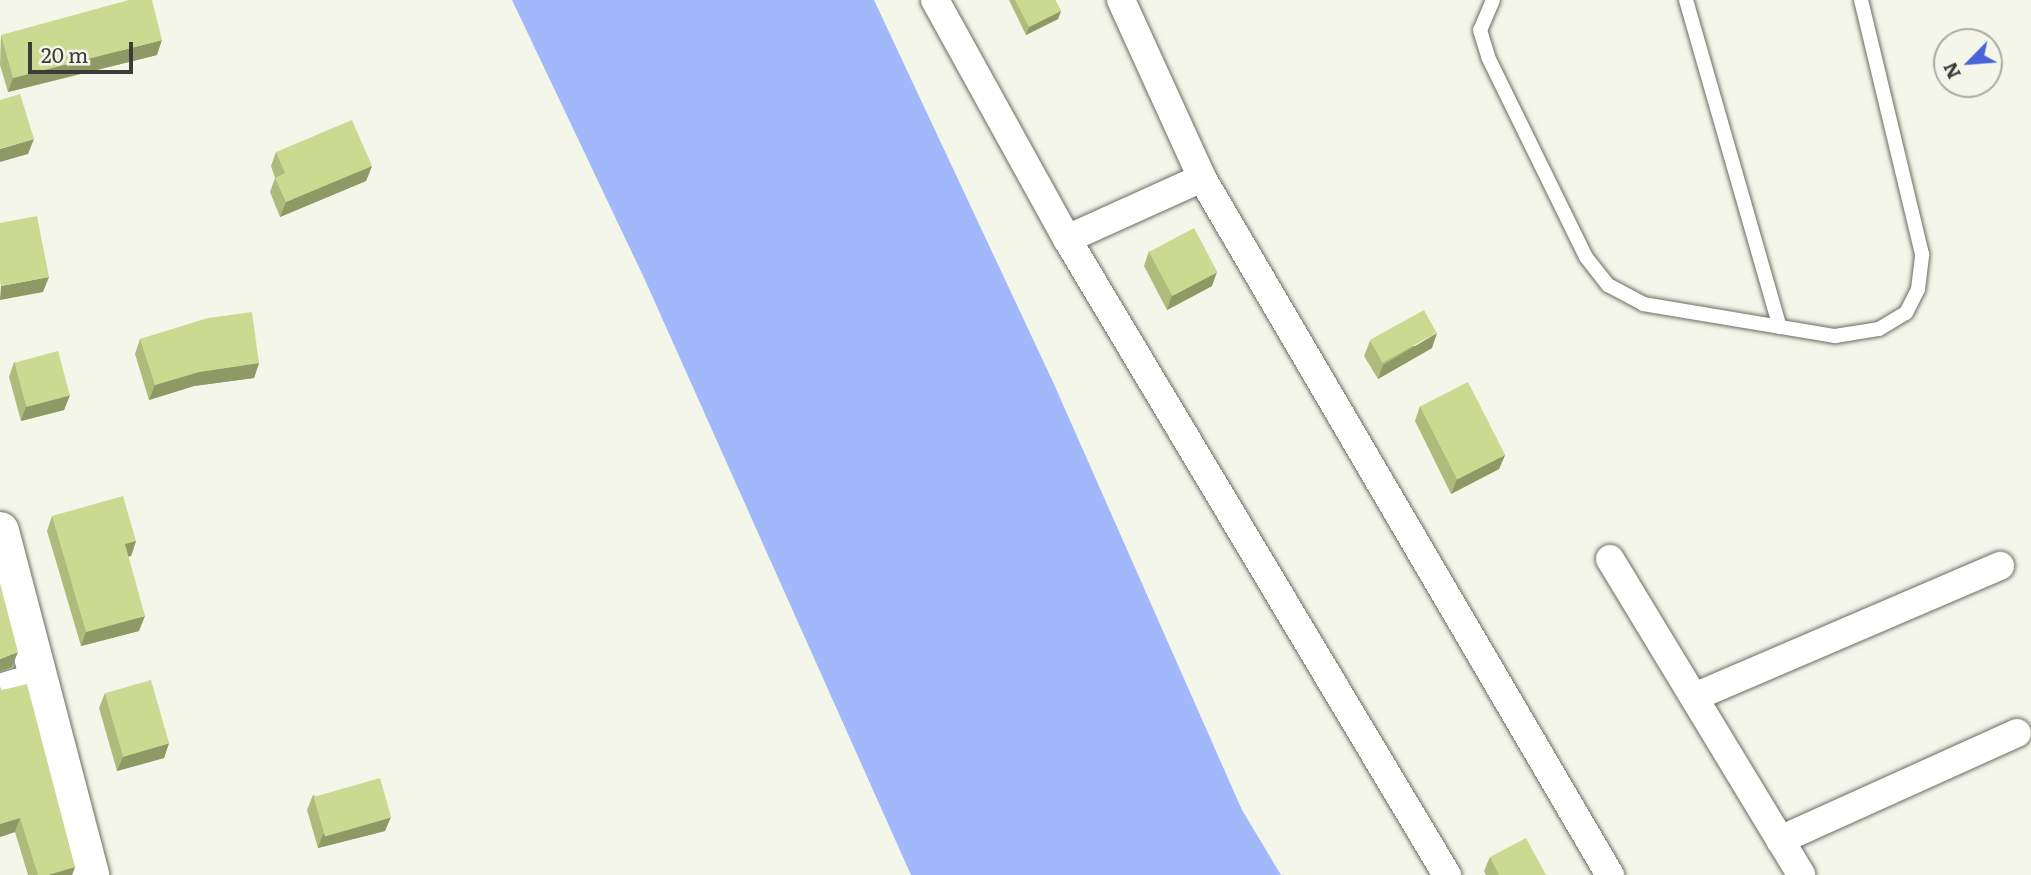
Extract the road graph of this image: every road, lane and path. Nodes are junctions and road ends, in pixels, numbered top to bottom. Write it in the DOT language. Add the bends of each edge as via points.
graph roads {
  1 [pos="935,0"];
  2 [pos="1121,0"];
  3 [pos="1493,0"];
  4 [pos="1686,0"];
  5 [pos="1861,0"];
  6 [pos="1202,178"];
  7 [pos="1067,239"];
  8 [pos="1780,327"];
  9 [pos="0,531"];
  10 [pos="1610,559"];
  11 [pos="2000,566"];
  12 [pos="36,677"];
  13 [pos="0,688"];
  14 [pos="1694,697"];
  15 [pos="2017,733"];
  16 [pos="1780,841"];
  17 [pos="90,875"];
  18 [pos="1447,875"];
  19 [pos="1609,875"];
  20 [pos="1801,875"];
  1 -- 7 [label="street"];
  2 -- 6 [label="street"];
  3 -- 8 [label="lane" via="1480,30 1488,57 1586,257 1608,285 1643,304"];
  4 -- 8 [label="lane"];
  5 -- 8 [label="lane" via="1922,254 1918,289 1906,313 1879,329 1835,336"];
  6 -- 7 [label="street"];
  6 -- 19 [label="street"];
  7 -- 18 [label="street"];
  9 -- 12 [label="main road"];
  10 -- 14 [label="street"];
  11 -- 14 [label="street"];
  12 -- 13 [label="street"];
  12 -- 17 [label="main road"];
  14 -- 16 [label="street"];
  15 -- 16 [label="street"];
  16 -- 20 [label="street"];
}
